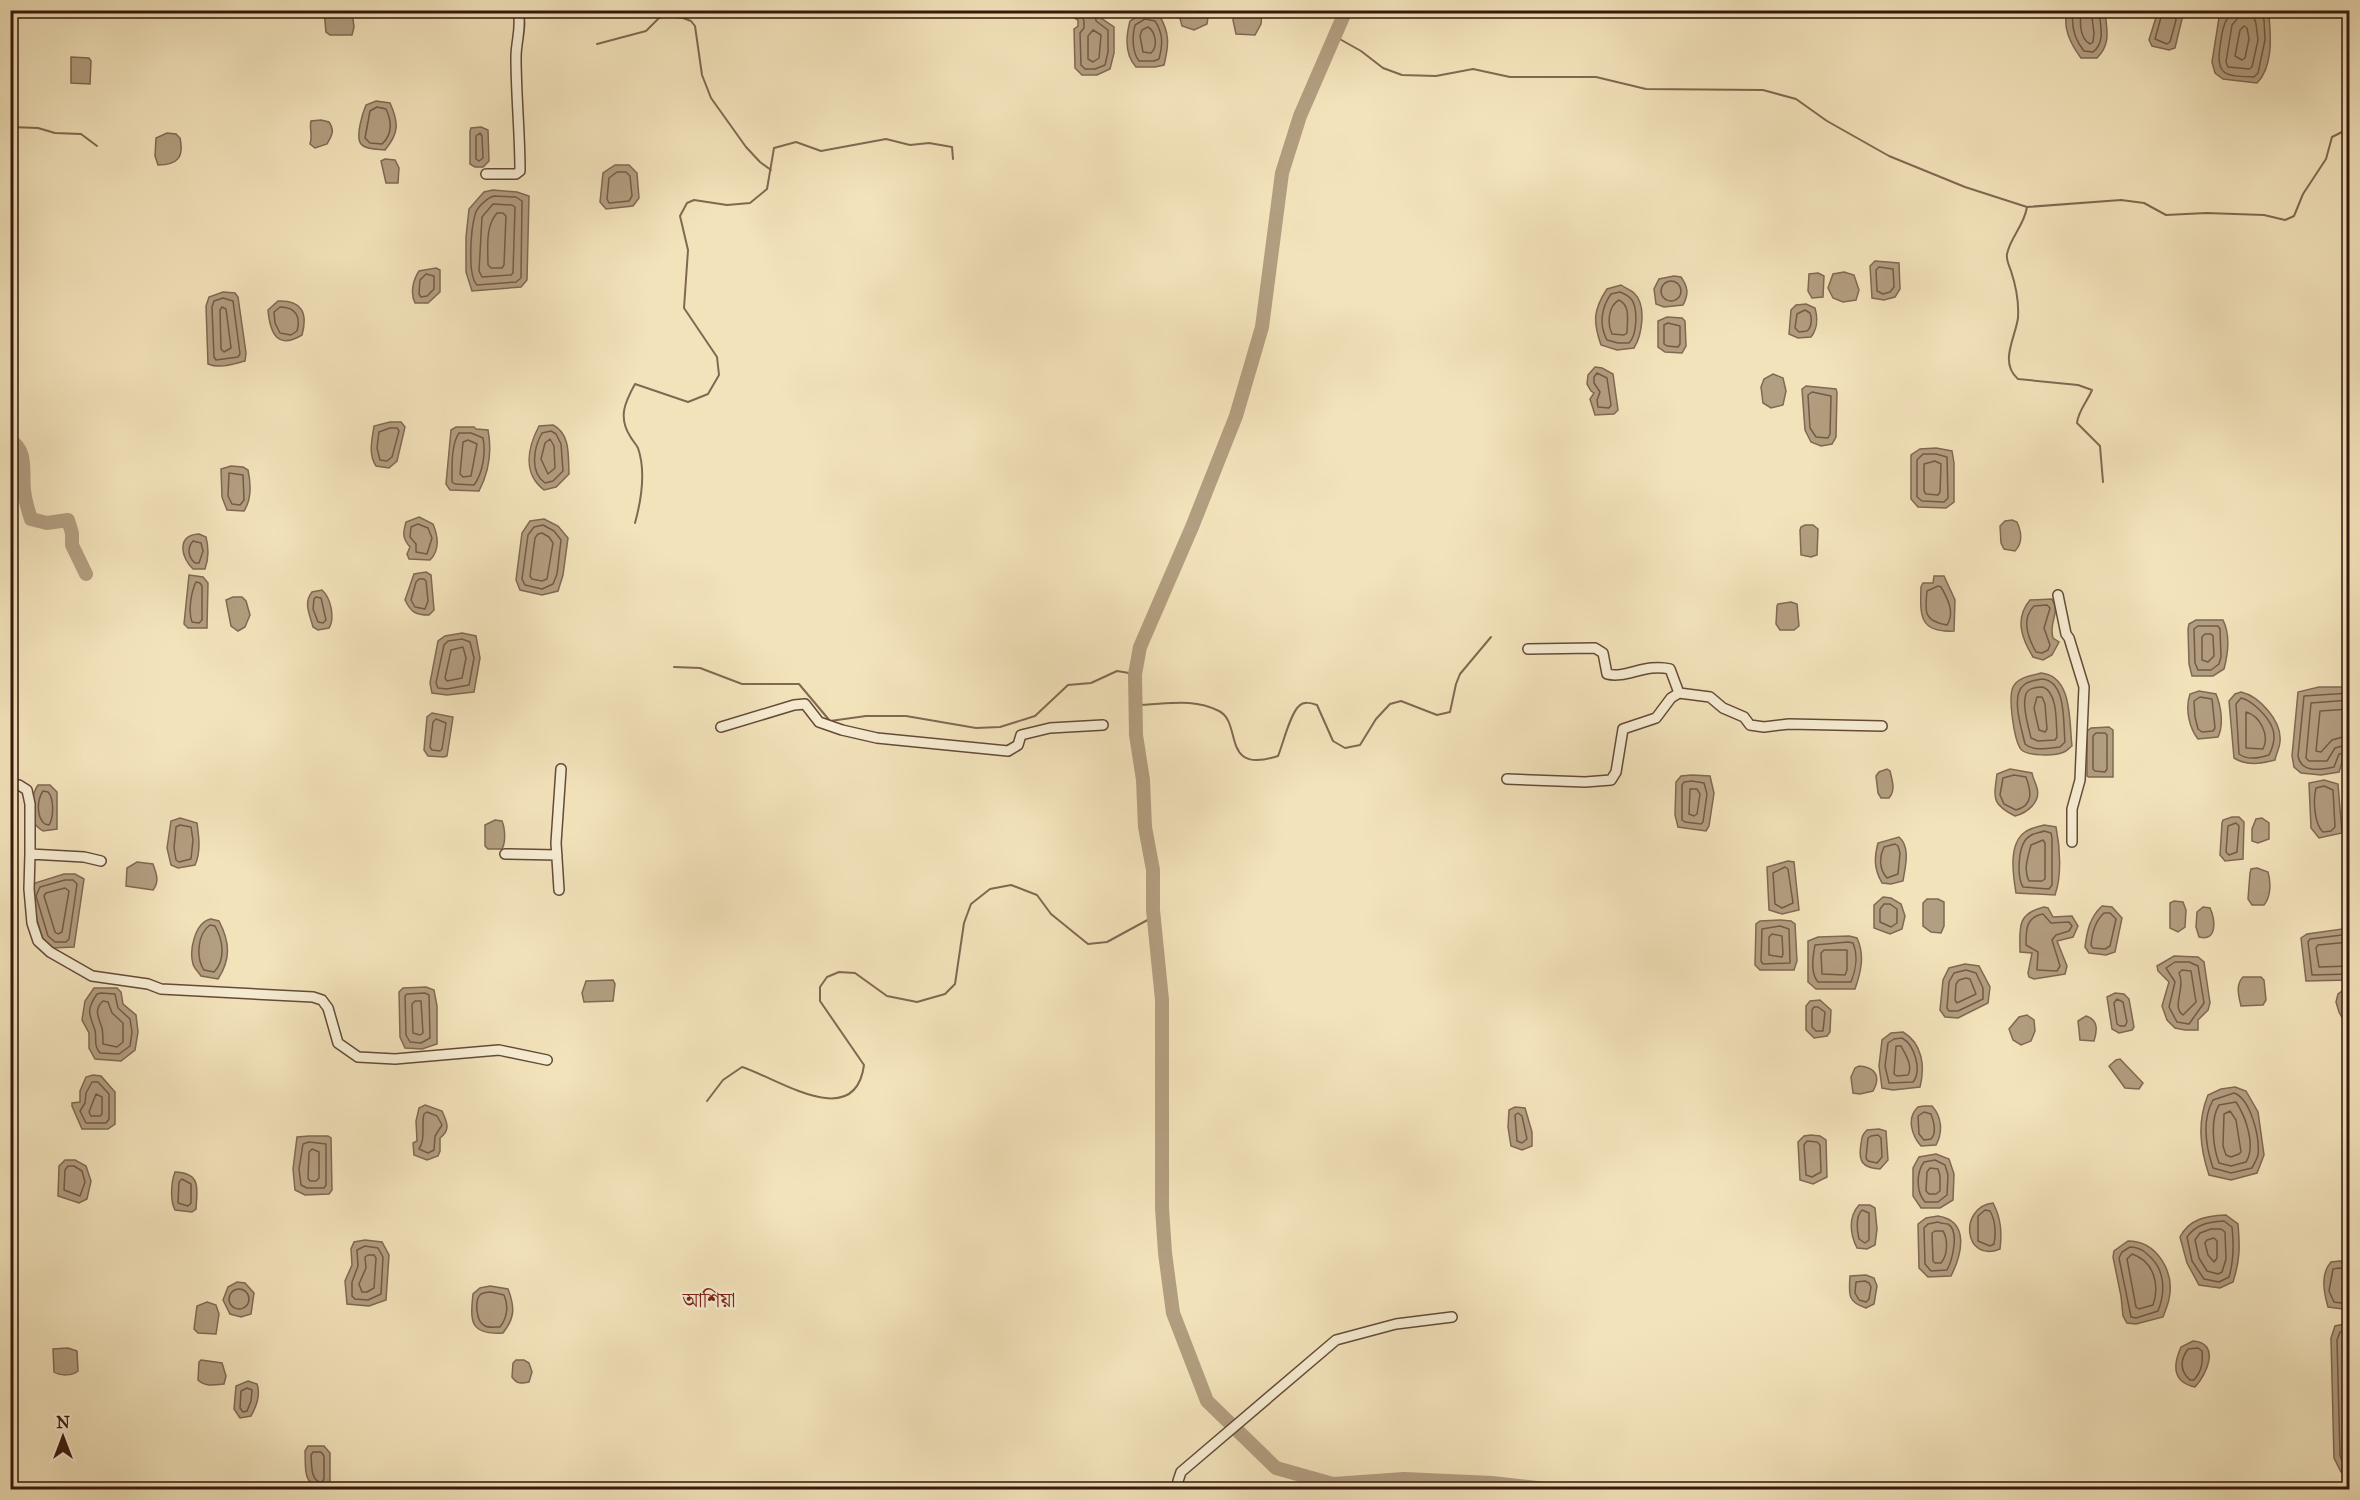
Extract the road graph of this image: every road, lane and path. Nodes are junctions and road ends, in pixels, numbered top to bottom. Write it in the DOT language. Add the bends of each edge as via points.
graph roads {
  1 [pos="518,10"];
  2 [pos="486,174"];
  3 [pos="2058,596"];
  4 [pos="1528,649"];
  5 [pos="1679,693"];
  6 [pos="1104,725"];
  7 [pos="1882,726"];
  8 [pos="721,727"];
  9 [pos="561,769"];
  10 [pos="1507,779"];
  11 [pos="10,785"];
  12 [pos="2072,842"];
  13 [pos="30,854"];
  14 [pos="505,854"];
  15 [pos="557,855"];
  16 [pos="101,861"];
  17 [pos="559,890"];
  18 [pos="548,1060"];
  19 [pos="1452,1317"];
  20 [pos="1179,1490"];
  1 -- 2 [label="street" via="520,171"];
  3 -- 12 [label="street" via="2084,687 2080,780 2072,809"];
  4 -- 5 [label="street" via="1595,648 1603,653 1605,670 1610,675 1648,667 1670,669"];
  5 -- 7 [label="street" via="1710,697 1722,708 1744,717 1750,725"];
  5 -- 10 [label="street" via="1656,718 1623,729 1616,772 1611,780 1585,783"];
  6 -- 8 [label="street" via="1050,728 1021,735 1018,745 1008,751 877,738 842,730 819,722 805,704"];
  9 -- 15 [label="street"];
  11 -- 13 [label="street" via="27,790"];
  13 -- 16 [label="street"];
  13 -- 18 [label="street" via="31,912 38,941 92,976 161,989 313,997 328,1008 338,1043 358,1057 395,1059 499,1050"];
  14 -- 15 [label="street"];
  15 -- 17 [label="street"];
  19 -- 20 [label="street" via="1396,1324 1336,1340 1181,1472"];
}
